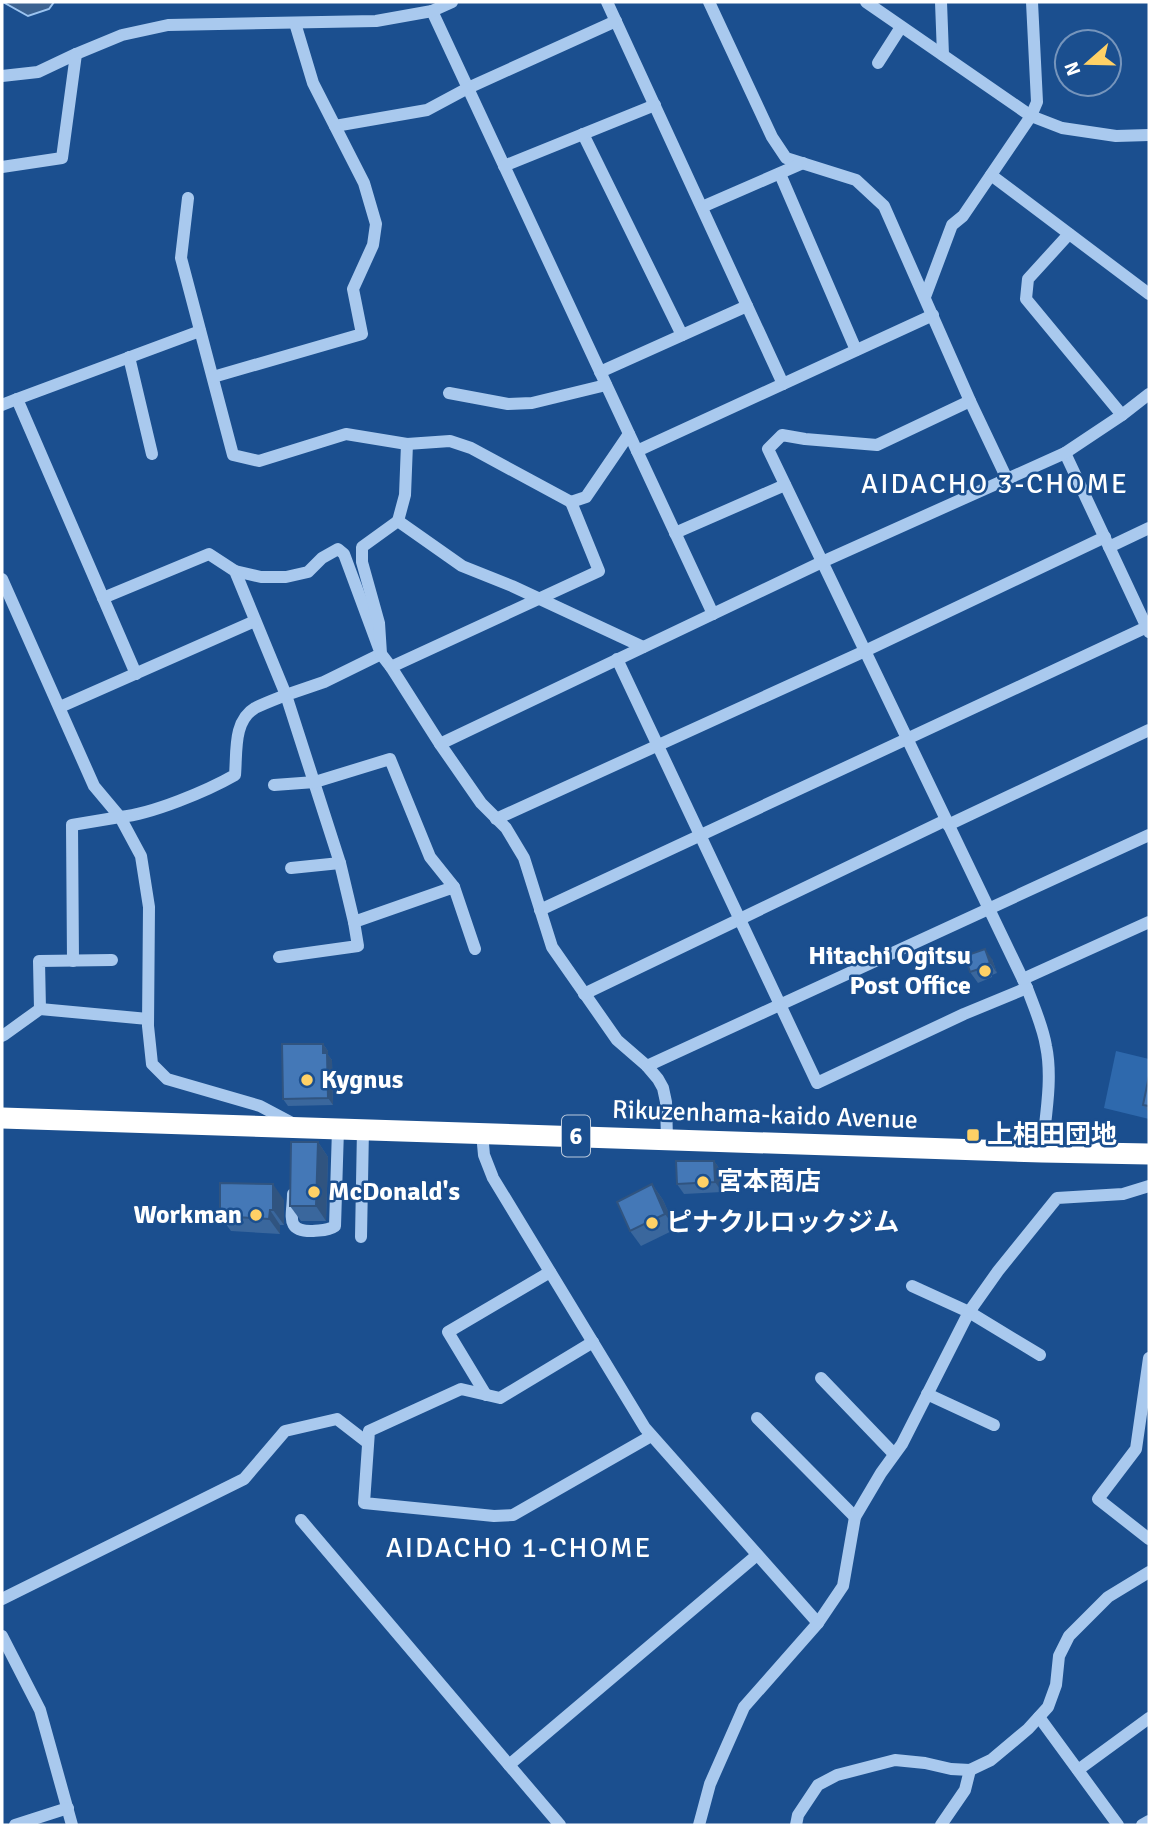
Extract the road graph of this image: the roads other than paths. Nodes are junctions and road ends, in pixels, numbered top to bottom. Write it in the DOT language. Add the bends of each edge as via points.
graph roads {
  1 [pos="452,2"];
  2 [pos="607,2"];
  3 [pos="709,2"];
  4 [pos="942,2"];
  5 [pos="1032,2"];
  6 [pos="873,4"];
  7 [pos="432,11"];
  8 [pos="616,21"];
  9 [pos="295,23"];
  10 [pos="901,27"];
  11 [pos="76,54"];
  12 [pos="943,55"];
  13 [pos="878,62"];
  14 [pos="2,76"];
  15 [pos="468,88"];
  16 [pos="654,105"];
  17 [pos="1031,116"];
  18 [pos="335,126"];
  19 [pos="583,134"];
  20 [pos="1149,135"];
  21 [pos="803,163"];
  22 [pos="504,166"];
  23 [pos="2,167"];
  24 [pos="779,174"];
  25 [pos="991,175"];
  26 [pos="188,198"];
  27 [pos="702,207"];
  28 [pos="1069,234"];
  29 [pos="1149,294"];
  30 [pos="925,297"];
  31 [pos="747,306"];
  32 [pos="933,315"];
  33 [pos="200,331"];
  34 [pos="682,335"];
  35 [pos="856,350"];
  36 [pos="129,357"];
  37 [pos="600,372"];
  38 [pos="213,377"];
  39 [pos="782,384"];
  40 [pos="606,385"];
  41 [pos="449,393"];
  42 [pos="1149,394"];
  43 [pos="17,399"];
  44 [pos="970,401"];
  45 [pos="2,405"];
  46 [pos="1122,415"];
  47 [pos="629,434"];
  48 [pos="407,444"];
  49 [pos="636,451"];
  50 [pos="1065,453"];
  51 [pos="152,454"];
  52 [pos="1007,479"];
  53 [pos="785,485"];
  54 [pos="571,502"];
  55 [pos="398,521"];
  56 [pos="1149,528"];
  57 [pos="675,533"];
  58 [pos="1107,542"];
  59 [pos="822,562"];
  60 [pos="235,571"];
  61 [pos="2,579"];
  62 [pos="103,598"];
  63 [pos="538,598"];
  64 [pos="713,614"];
  65 [pos="255,621"];
  66 [pos="1148,628"];
  67 [pos="643,647"];
  68 [pos="865,651"];
  69 [pos="382,654"];
  70 [pos="617,659"];
  71 [pos="391,667"];
  72 [pos="136,674"];
  73 [pos="286,695"];
  74 [pos="60,707"];
  75 [pos="1149,730"];
  76 [pos="907,738"];
  77 [pos="440,744"];
  78 [pos="658,745"];
  79 [pos="315,782"];
  80 [pos="274,786"];
  81 [pos="120,817"];
  82 [pos="496,819"];
  83 [pos="947,822"];
  84 [pos="700,835"];
  85 [pos="1149,835"];
  86 [pos="340,863"];
  87 [pos="291,868"];
  88 [pos="454,887"];
  89 [pos="989,909"];
  90 [pos="540,910"];
  91 [pos="740,919"];
  92 [pos="354,922"];
  93 [pos="1149,922"];
  94 [pos="475,949"];
  95 [pos="279,957"];
  96 [pos="112,960"];
  97 [pos="73,961"];
  98 [pos="1025,984"];
  99 [pos="584,993"];
  100 [pos="780,1005"];
  101 [pos="40,1009"];
  102 [pos="148,1019"];
  103 [pos="2,1035"];
  104 [pos="647,1066"];
  105 [pos="2,1118"];
  106 [pos="338,1129"];
  107 [pos="363,1129"];
  108 [pos="296,1132"];
  109 [pos="482,1133"];
  110 [pos="667,1139"];
  111 [pos="1042,1152"];
  112 [pos="1149,1154"];
  113 [pos="293,1183"];
  114 [pos="1149,1186"];
  115 [pos="335,1226"];
  116 [pos="550,1272"];
  117 [pos="912,1286"];
  118 [pos="969,1312"];
  119 [pos="593,1342"];
  120 [pos="1040,1355"];
  121 [pos="1149,1358"];
  122 [pos="821,1378"];
  123 [pos="927,1394"];
  124 [pos="486,1395"];
  125 [pos="757,1418"];
  126 [pos="994,1424"];
  127 [pos="651,1436"];
  128 [pos="368,1443"];
  129 [pos="894,1454"];
  130 [pos="855,1517"];
  131 [pos="301,1520"];
  132 [pos="1149,1539"];
  133 [pos="757,1555"];
  134 [pos="1149,1573"];
  135 [pos="2,1599"];
  136 [pos="818,1623"];
  137 [pos="2,1636"];
  138 [pos="1039,1717"];
  139 [pos="1149,1718"];
  140 [pos="509,1765"];
  141 [pos="970,1770"];
  142 [pos="1078,1770"];
  143 [pos="68,1808"];
  144 [pos="1149,1821"];
  145 [pos="15,1825"];
  146 [pos="72,1825"];
  147 [pos="560,1825"];
  148 [pos="699,1825"];
  149 [pos="796,1825"];
  150 [pos="941,1825"];
  151 [pos="1118,1825"];
  152 [pos="1142,1825"];
  1 -- 7 [label="street"];
  2 -- 8 [label="street"];
  3 -- 21 [label="street" via="772,137 786,158"];
  4 -- 12 [label="street"];
  5 -- 17 [label="street" via="1037,102"];
  6 -- 10 [label="street"];
  7 -- 9 [label="street" via="376,21"];
  7 -- 15 [label="street"];
  8 -- 15 [label="street"];
  8 -- 16 [label="street"];
  9 -- 11 [label="street" via="168,25 122,35"];
  9 -- 18 [label="street" via="313,83"];
  10 -- 12 [label="street"];
  10 -- 13 [label="street"];
  11 -- 14 [label="street" via="38,72"];
  11 -- 23 [label="street" via="62,158"];
  12 -- 17 [label="street"];
  15 -- 18 [label="street" via="427,110"];
  15 -- 22 [label="street"];
  16 -- 19 [label="street"];
  16 -- 27 [label="street"];
  17 -- 20 [label="street" via="1062,128 1116,136"];
  17 -- 25 [label="street"];
  18 -- 38 [label="street" via="364,183 376,224 373,245 354,289 362,334"];
  19 -- 22 [label="street"];
  19 -- 34 [label="street"];
  21 -- 24 [label="street"];
  21 -- 30 [label="street" via="856,180 884,206"];
  22 -- 37 [label="street"];
  24 -- 27 [label="street"];
  24 -- 35 [label="street"];
  25 -- 28 [label="street"];
  25 -- 30 [label="street" via="952,225"];
  26 -- 33 [label="street" via="181,258"];
  27 -- 31 [label="street"];
  28 -- 29 [label="street"];
  28 -- 46 [label="street" via="1028,279 1026,299"];
  30 -- 32 [label="street"];
  31 -- 34 [label="street"];
  31 -- 39 [label="street"];
  32 -- 35 [label="street"];
  32 -- 44 [label="street"];
  33 -- 36 [label="street"];
  33 -- 38 [label="street"];
  34 -- 37 [label="street"];
  35 -- 39 [label="street"];
  36 -- 43 [label="street"];
  36 -- 51 [label="street"];
  37 -- 40 [label="street"];
  38 -- 48 [label="street" via="233,455 259,461 346,435"];
  39 -- 49 [label="street"];
  40 -- 41 [label="street" via="532,403 508,404"];
  40 -- 47 [label="street"];
  42 -- 46 [label="street"];
  43 -- 45 [label="street"];
  43 -- 62 [label="street"];
  44 -- 52 [label="street"];
  44 -- 53 [label="street" via="877,445 782,435 768,449"];
  46 -- 50 [label="street"];
  47 -- 49 [label="street"];
  47 -- 54 [label="street" via="586,497"];
  48 -- 54 [label="street" via="450,442 471,448"];
  48 -- 55 [label="street" via="405,495"];
  49 -- 57 [label="street"];
  50 -- 52 [label="street"];
  50 -- 58 [label="street"];
  52 -- 59 [label="street"];
  53 -- 57 [label="street"];
  53 -- 59 [label="street"];
  54 -- 63 [label="street" via="599,571"];
  55 -- 63 [label="street" via="462,566"];
  55 -- 69 [label="street" via="362,548"];
  56 -- 58 [label="street"];
  57 -- 64 [label="street"];
  58 -- 66 [label="street"];
  58 -- 68 [label="street"];
  59 -- 64 [label="street"];
  59 -- 68 [label="street"];
  60 -- 62 [label="street" via="209,554"];
  60 -- 65 [label="street"];
  60 -- 69 [label="street" via="286,577 308,572 338,549 344,554"];
  61 -- 74 [label="street"];
  62 -- 72 [label="street"];
  63 -- 67 [label="street"];
  63 -- 71 [label="street"];
  64 -- 67 [label="street"];
  65 -- 72 [label="street"];
  65 -- 73 [label="street"];
  66 -- 76 [label="street"];
  67 -- 70 [label="street"];
  68 -- 76 [label="street"];
  68 -- 78 [label="street"];
  69 -- 71 [label="street"];
  69 -- 73 [label="street"];
  70 -- 77 [label="street"];
  70 -- 78 [label="street"];
  71 -- 77 [label="street"];
  72 -- 74 [label="street"];
  73 -- 79 [label="street"];
  73 -- 81 [label="street" via="247,714 238,732 235,775 186,797"];
  74 -- 81 [label="street" via="94,786"];
  75 -- 83 [label="street"];
  76 -- 83 [label="street"];
  76 -- 84 [label="street"];
  77 -- 82 [label="street"];
  78 -- 82 [label="street"];
  78 -- 84 [label="street"];
  79 -- 80 [label="street"];
  79 -- 86 [label="street"];
  79 -- 88 [label="street" via="390,759 430,857"];
  81 -- 97 [label="street" via="72,825"];
  81 -- 102 [label="street" via="141,856 149,907"];
  82 -- 90 [label="street" via="524,858"];
  83 -- 89 [label="street"];
  83 -- 91 [label="street"];
  84 -- 90 [label="street"];
  84 -- 91 [label="street"];
  85 -- 89 [label="street"];
  86 -- 87 [label="street"];
  86 -- 92 [label="street"];
  88 -- 92 [label="street"];
  88 -- 94 [label="street"];
  89 -- 98 [label="street"];
  89 -- 100 [label="street"];
  90 -- 99 [label="street" via="552,947"];
  91 -- 99 [label="street"];
  91 -- 100 [label="street"];
  92 -- 95 [label="street" via="358,946"];
  93 -- 98 [label="street"];
  96 -- 97 [label="street"];
  97 -- 101 [label="street" via="39,961"];
  98 -- 100 [label="street" via="817,1083"];
  98 -- 111 [label="street" via="1046,1046"];
  99 -- 104 [label="street" via="617,1040"];
  100 -- 104 [label="street"];
  101 -- 102 [label="street"];
  101 -- 103 [label="street"];
  102 -- 108 [label="street" via="152,1064 167,1079 260,1106"];
  104 -- 110 [label="street" via="663,1088"];
  105 -- 108 [label="highway, Rikuzenhama-kaido Avenue / 6"];
  106 -- 107 [label="highway, Rikuzenhama-kaido Avenue / 6"];
  106 -- 108 [label="highway, Rikuzenhama-kaido Avenue / 6"];
  106 -- 115 [label="street"];
  107 -- 109 [label="highway, Rikuzenhama-kaido Avenue / 6"];
  107 -- 115 [label="street" via="361,1231"];
  109 -- 110 [label="highway, Rikuzenhama-kaido Avenue / 6"];
  109 -- 116 [label="street" via="493,1178"];
  110 -- 111 [label="highway, Rikuzenhama-kaido Avenue / 6"];
  111 -- 112 [label="highway, Rikuzenhama-kaido Avenue / 6"];
  113 -- 115 [label="street" via="292,1224 296,1229 330,1230"];
  114 -- 118 [label="street" via="1123,1194 1057,1198"];
  116 -- 119 [label="street"];
  116 -- 124 [label="street" via="448,1332"];
  117 -- 118 [label="street"];
  118 -- 120 [label="street"];
  118 -- 123 [label="street"];
  119 -- 124 [label="street" via="500,1398"];
  119 -- 127 [label="street"];
  121 -- 132 [label="street" via="1136,1449 1098,1499"];
  122 -- 129 [label="street"];
  123 -- 126 [label="street"];
  123 -- 129 [label="street"];
  124 -- 128 [label="street" via="461,1389 369,1431"];
  125 -- 130 [label="street"];
  127 -- 128 [label="street" via="513,1515 494,1516 363,1503"];
  127 -- 133 [label="street"];
  128 -- 135 [label="street" via="337,1419 285,1431 244,1479"];
  129 -- 130 [label="street"];
  130 -- 136 [label="street" via="843,1586"];
  131 -- 140 [label="street"];
  133 -- 136 [label="street"];
  133 -- 140 [label="street"];
  134 -- 138 [label="street" via="1108,1597 1069,1636 1059,1656 1048,1707"];
  136 -- 148 [label="street" via="744,1707 710,1784"];
  137 -- 143 [label="street" via="40,1710"];
  138 -- 141 [label="street" via="991,1760"];
  138 -- 142 [label="street"];
  139 -- 142 [label="street"];
  140 -- 147 [label="street"];
  141 -- 149 [label="street" via="895,1760 837,1775 818,1786"];
  141 -- 150 [label="street" via="965,1790"];
  142 -- 151 [label="street"];
  143 -- 145 [label="street"];
  143 -- 146 [label="street"];
  144 -- 152 [label="street"];
}
